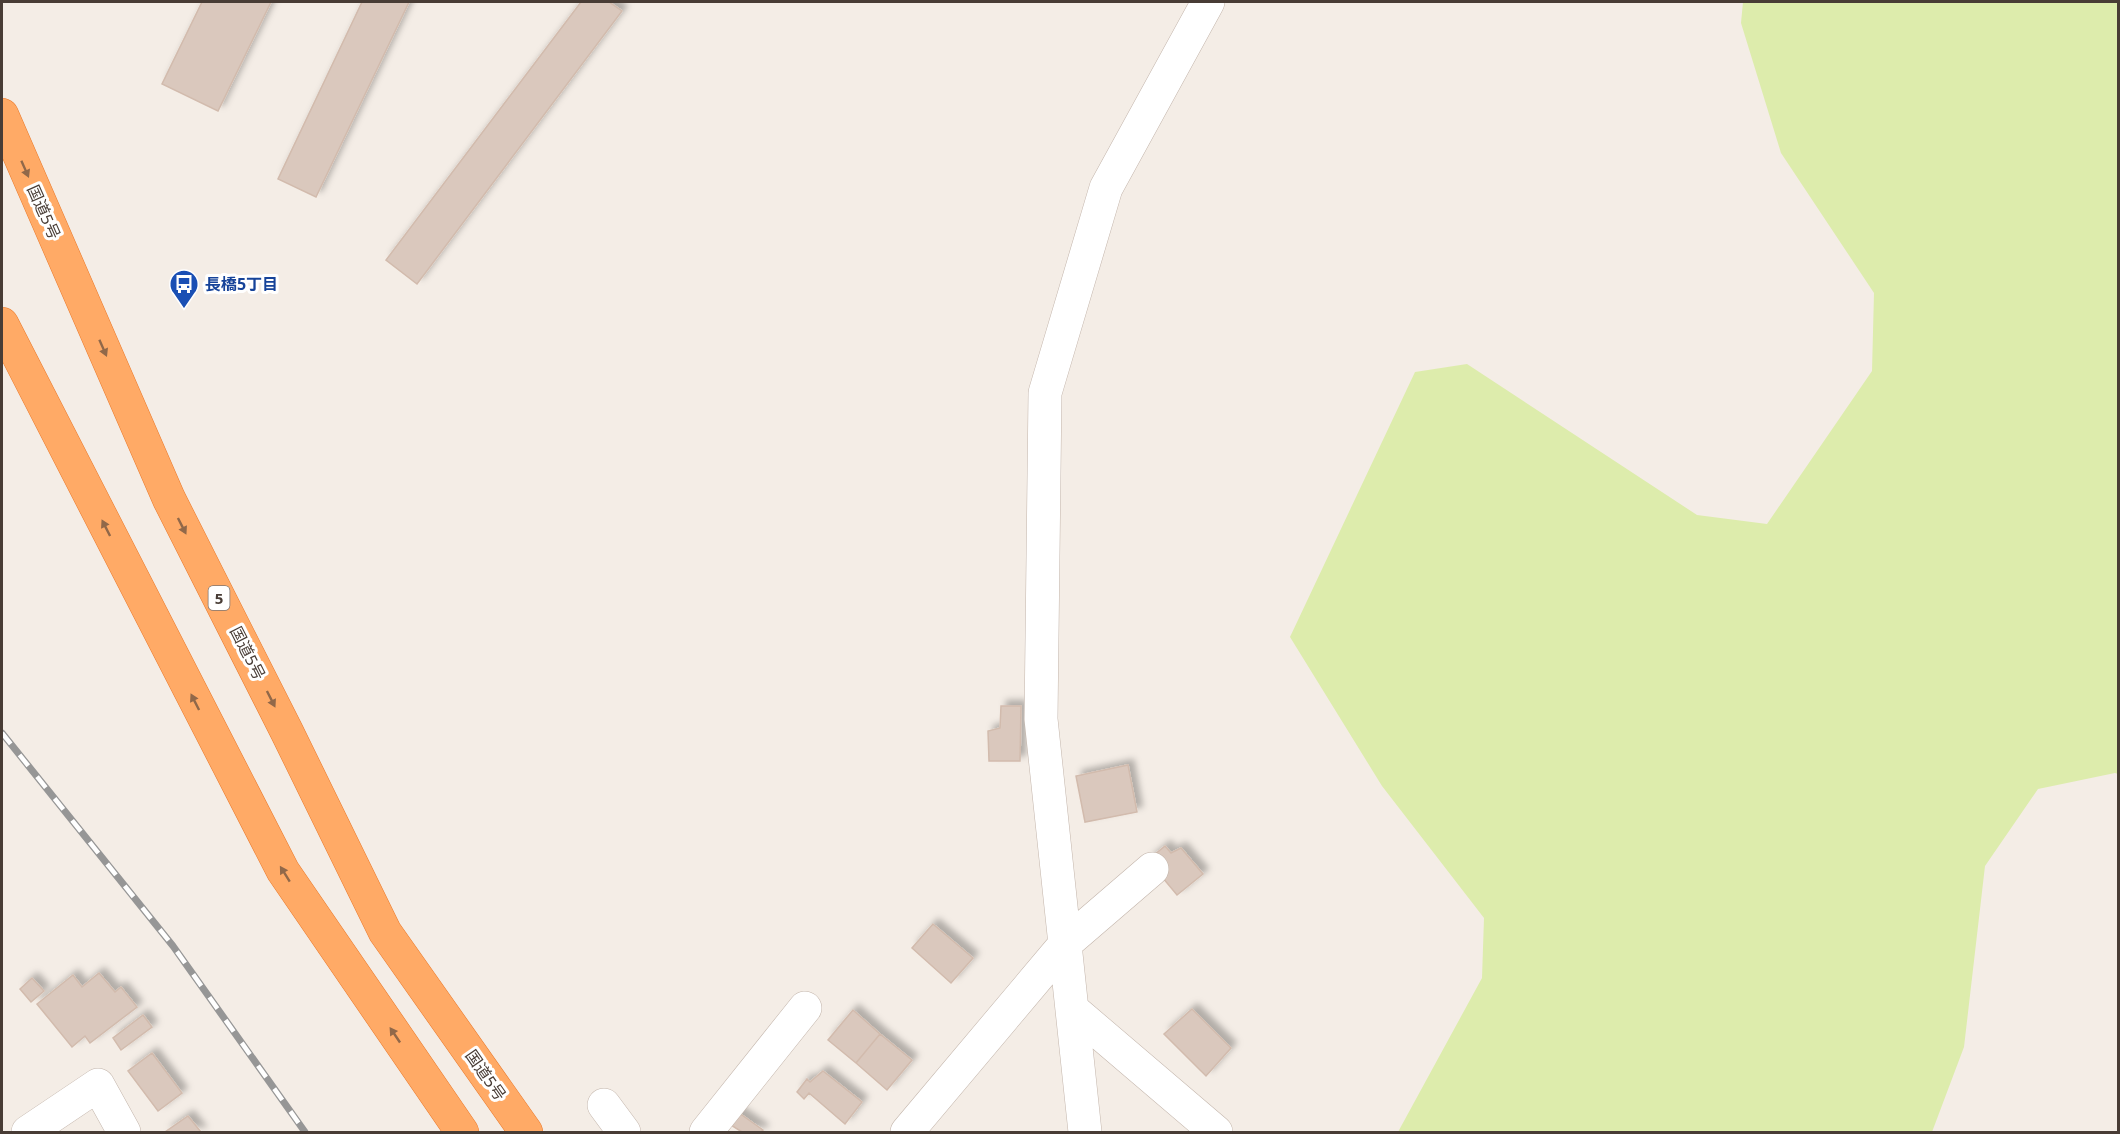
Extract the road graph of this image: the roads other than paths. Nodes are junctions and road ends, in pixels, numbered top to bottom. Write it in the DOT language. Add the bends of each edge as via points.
graph roads {
  1 [pos="1208,2"];
  2 [pos="2,115"];
  3 [pos="2,324"];
  4 [pos="1152,869"];
  5 [pos="1066,943"];
  6 [pos="805,1008"];
  7 [pos="1073,1010"];
  8 [pos="604,1105"];
  9 [pos="28,1132"];
  10 [pos="124,1132"];
  11 [pos="462,1132"];
  12 [pos="526,1132"];
  13 [pos="624,1132"];
  14 [pos="706,1132"];
  15 [pos="907,1132"];
  16 [pos="1085,1132"];
  17 [pos="1216,1132"];
  1 -- 5 [label="street" via="1106,188 1045,393 1041,719"];
  2 -- 12 [label="highway, 国道5号 / 5, one-way" via="169,499 385,932"];
  11 -- 3 [label="highway, one-way" via="283,871"];
  4 -- 5 [label="street"];
  5 -- 7 [label="street"];
  5 -- 15 [label="street"];
  6 -- 14 [label="street"];
  7 -- 16 [label="street"];
  7 -- 17 [label="street"];
  8 -- 13 [label="street"];
  9 -- 10 [label="street" via="98,1084"];
}
